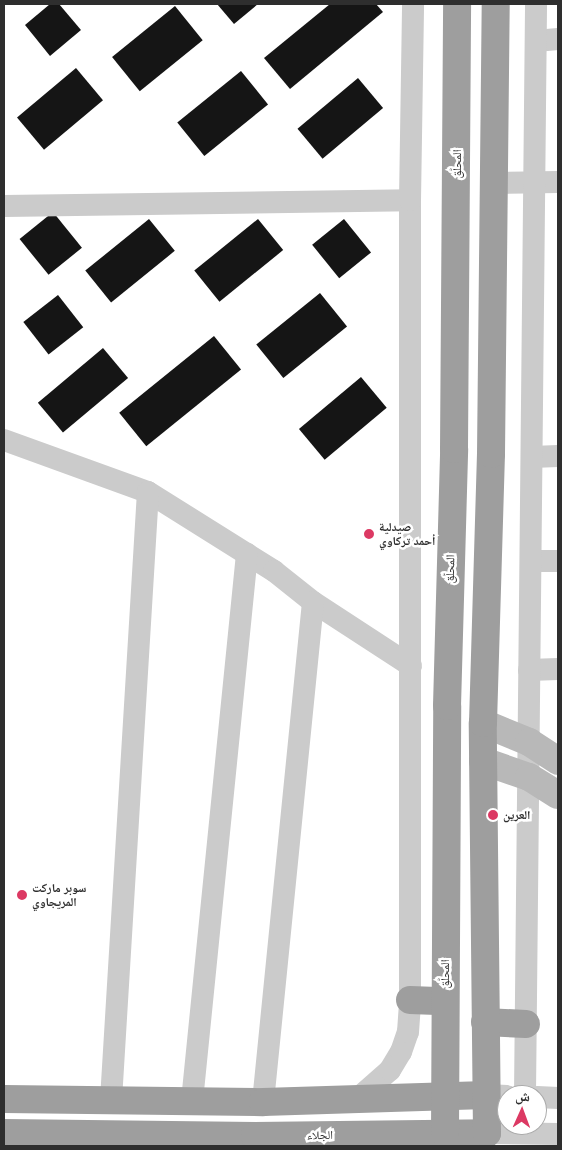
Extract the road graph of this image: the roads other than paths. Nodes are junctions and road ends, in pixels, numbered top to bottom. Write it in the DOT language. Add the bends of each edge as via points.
graph roads {
  1 [pos="413,4"];
  2 [pos="457,4"];
  3 [pos="496,4"];
  4 [pos="536,4"];
  5 [pos="558,39"];
  6 [pos="536,41"];
  7 [pos="558,182"];
  8 [pos="496,183"];
  9 [pos="534,184"];
  10 [pos="410,200"];
  11 [pos="4,206"];
  12 [pos="4,440"];
  13 [pos="558,456"];
  14 [pos="532,457"];
  15 [pos="148,492"];
  16 [pos="247,554"];
  17 [pos="531,561"];
  18 [pos="558,561"];
  19 [pos="313,602"];
  20 [pos="411,666"];
  21 [pos="558,669"];
  22 [pos="529,670"];
  23 [pos="483,723"];
  24 [pos="529,742"];
  25 [pos="483,761"];
  26 [pos="558,761"];
  27 [pos="529,777"];
  28 [pos="558,795"];
  29 [pos="410,1000"];
  30 [pos="444,1001"];
  31 [pos="485,1022"];
  32 [pos="526,1024"];
  33 [pos="524,1085"];
  34 [pos="445,1095"];
  35 [pos="496,1096"];
  36 [pos="4,1099"];
  37 [pos="111,1100"];
  38 [pos="356,1100"];
  39 [pos="192,1101"];
  40 [pos="263,1102"];
  41 [pos="4,1133"];
  42 [pos="487,1133"];
  43 [pos="445,1134"];
  44 [pos="497,1134"];
  45 [pos="107,1140"];
  46 [pos="333,1140"];
  47 [pos="184,1141"];
  48 [pos="254,1141"];
  1 -- 10 [label="street"];
  2 -- 30 [label="highway, المحلّق"];
  3 -- 8 [label="highway"];
  4 -- 6 [label="street"];
  5 -- 6 [label="street"];
  6 -- 9 [label="street"];
  7 -- 9 [label="street"];
  8 -- 9 [label="street"];
  8 -- 23 [label="highway"];
  9 -- 14 [label="street"];
  10 -- 11 [label="street"];
  10 -- 20 [label="street"];
  12 -- 15 [label="street"];
  13 -- 14 [label="street"];
  14 -- 17 [label="street"];
  15 -- 16 [label="street"];
  15 -- 37 [label="street"];
  16 -- 19 [label="street"];
  16 -- 39 [label="street"];
  17 -- 18 [label="street"];
  17 -- 22 [label="street"];
  19 -- 20 [label="street"];
  19 -- 40 [label="street"];
  20 -- 29 [label="street"];
  21 -- 22 [label="street"];
  22 -- 24 [label="street"];
  23 -- 24 [label="main road"];
  23 -- 25 [label="highway"];
  24 -- 26 [label="main road"];
  24 -- 27 [label="street"];
  25 -- 27 [label="main road"];
  25 -- 31 [label="highway"];
  27 -- 28 [label="main road"];
  27 -- 32 [label="street"];
  29 -- 30 [label="highway"];
  29 -- 38 [label="street" via="408,1032 401,1052 390,1070"];
  30 -- 34 [label="highway, المحلّق"];
  31 -- 32 [label="highway"];
  31 -- 35 [label="highway"];
  32 -- 33 [label="street"];
  34 -- 35 [label="highway"];
  34 -- 38 [label="highway"];
  34 -- 43 [label="highway, المحلّق"];
  35 -- 42 [label="highway"];
  36 -- 37 [label="highway"];
  37 -- 39 [label="highway"];
  38 -- 40 [label="highway"];
  39 -- 40 [label="highway"];
  41 -- 45 [label="highway, الجلاء"];
  42 -- 43 [label="highway, الجلاء"];
  42 -- 44 [label="street"];
  43 -- 46 [label="highway, الجلاء"];
  45 -- 47 [label="highway, الجلاء"];
  46 -- 48 [label="highway, الجلاء"];
  47 -- 48 [label="highway, الجلاء"];
}
